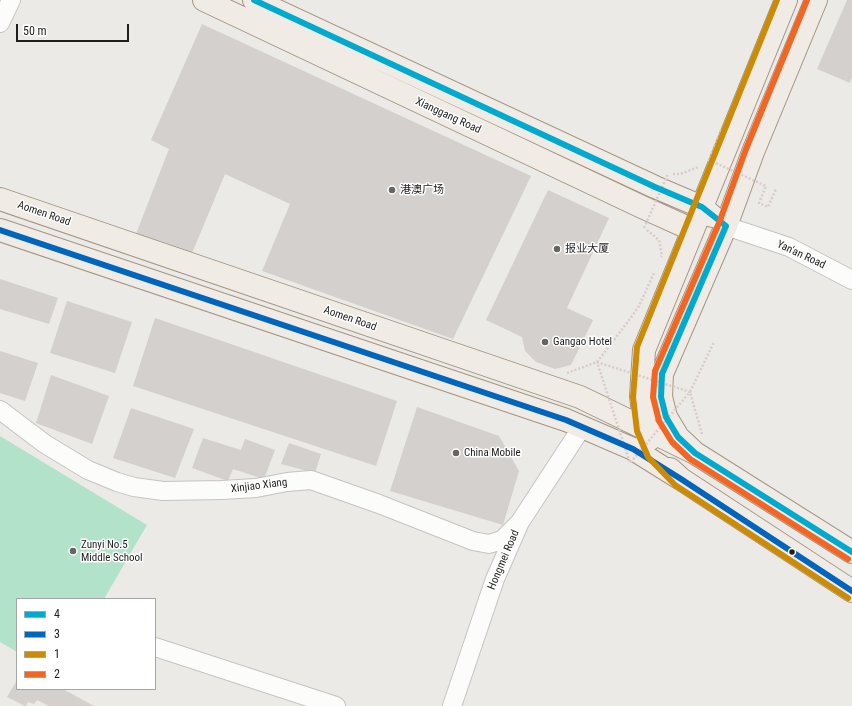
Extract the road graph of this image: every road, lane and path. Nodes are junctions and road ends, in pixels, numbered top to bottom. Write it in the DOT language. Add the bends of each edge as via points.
graph roads {
  1 [pos="11,0"];
  2 [pos="204,0"];
  3 [pos="254,0"];
  4 [pos="786,0"];
  5 [pos="816,0"];
  6 [pos="0,23"];
  7 [pos="721,130"];
  8 [pos="703,164"];
  9 [pos="662,171"];
  10 [pos="668,174"];
  11 [pos="776,188"];
  12 [pos="0,199"];
  13 [pos="702,207"];
  14 [pos="726,226"];
  15 [pos="0,230"];
  16 [pos="693,230"];
  17 [pos="658,263"];
  18 [pos="655,270"];
  19 [pos="852,280"];
  20 [pos="714,342"];
  21 [pos="597,362"];
  22 [pos="562,374"];
  23 [pos="690,392"];
  24 [pos="0,410"];
  25 [pos="582,427"];
  26 [pos="645,428"];
  27 [pos="699,446"];
  28 [pos="681,479"];
  29 [pos="520,522"];
  30 [pos="852,552"];
  31 [pos="852,591"];
  32 [pos="156,646"];
  33 [pos="336,706"];
  34 [pos="452,706"];
  1 -- 6 [label="street"];
  2 -- 16 [label="main road, Xianggang Road"];
  3 -- 13 [label="main road"];
  4 -- 13 [label="main road"];
  5 -- 14 [label="main road"];
  7 -- 11 [label="path, bridge" via="709,160 766,186 760,203 768,207"];
  8 -- 10 [label="path" via="680,174"];
  9 -- 10 [label="path"];
  10 -- 17 [label="path, bridge" via="644,228 659,240 662,256"];
  12 -- 26 [label="main road, Aomen Road" via="580,397"];
  13 -- 14 [label="main road"];
  13 -- 16 [label="main road"];
  14 -- 16 [label="main road"];
  14 -- 19 [label="street, Yan'an Road" via="789,247"];
  14 -- 27 [label="main road" via="662,374 661,397 666,418 678,437"];
  15 -- 25 [label="main road"];
  16 -- 26 [label="main road" via="644,350 641,396"];
  18 -- 21 [label="path" via="639,306"];
  20 -- 23 [label="path"];
  21 -- 22 [label="path"];
  21 -- 23 [label="path, bridge"];
  21 -- 23 [label="path, bridge" via="630,463"];
  23 -- 27 [label="path"];
  24 -- 29 [label="street, Xinjiao Xiang" via="45,444 88,470 134,487 163,491 222,490 311,480 488,544 502,540"];
  25 -- 28 [label="main road" via="633,450"];
  25 -- 29 [label="street, Hongmei Road"];
  26 -- 27 [label="main road, Aomen Road"];
  26 -- 28 [label="main road" via="654,453"];
  27 -- 30 [label="main road"];
  28 -- 31 [label="main road"];
  29 -- 34 [label="street, Hongmei Road" via="495,579"];
  32 -- 33 [label="street"];
}
